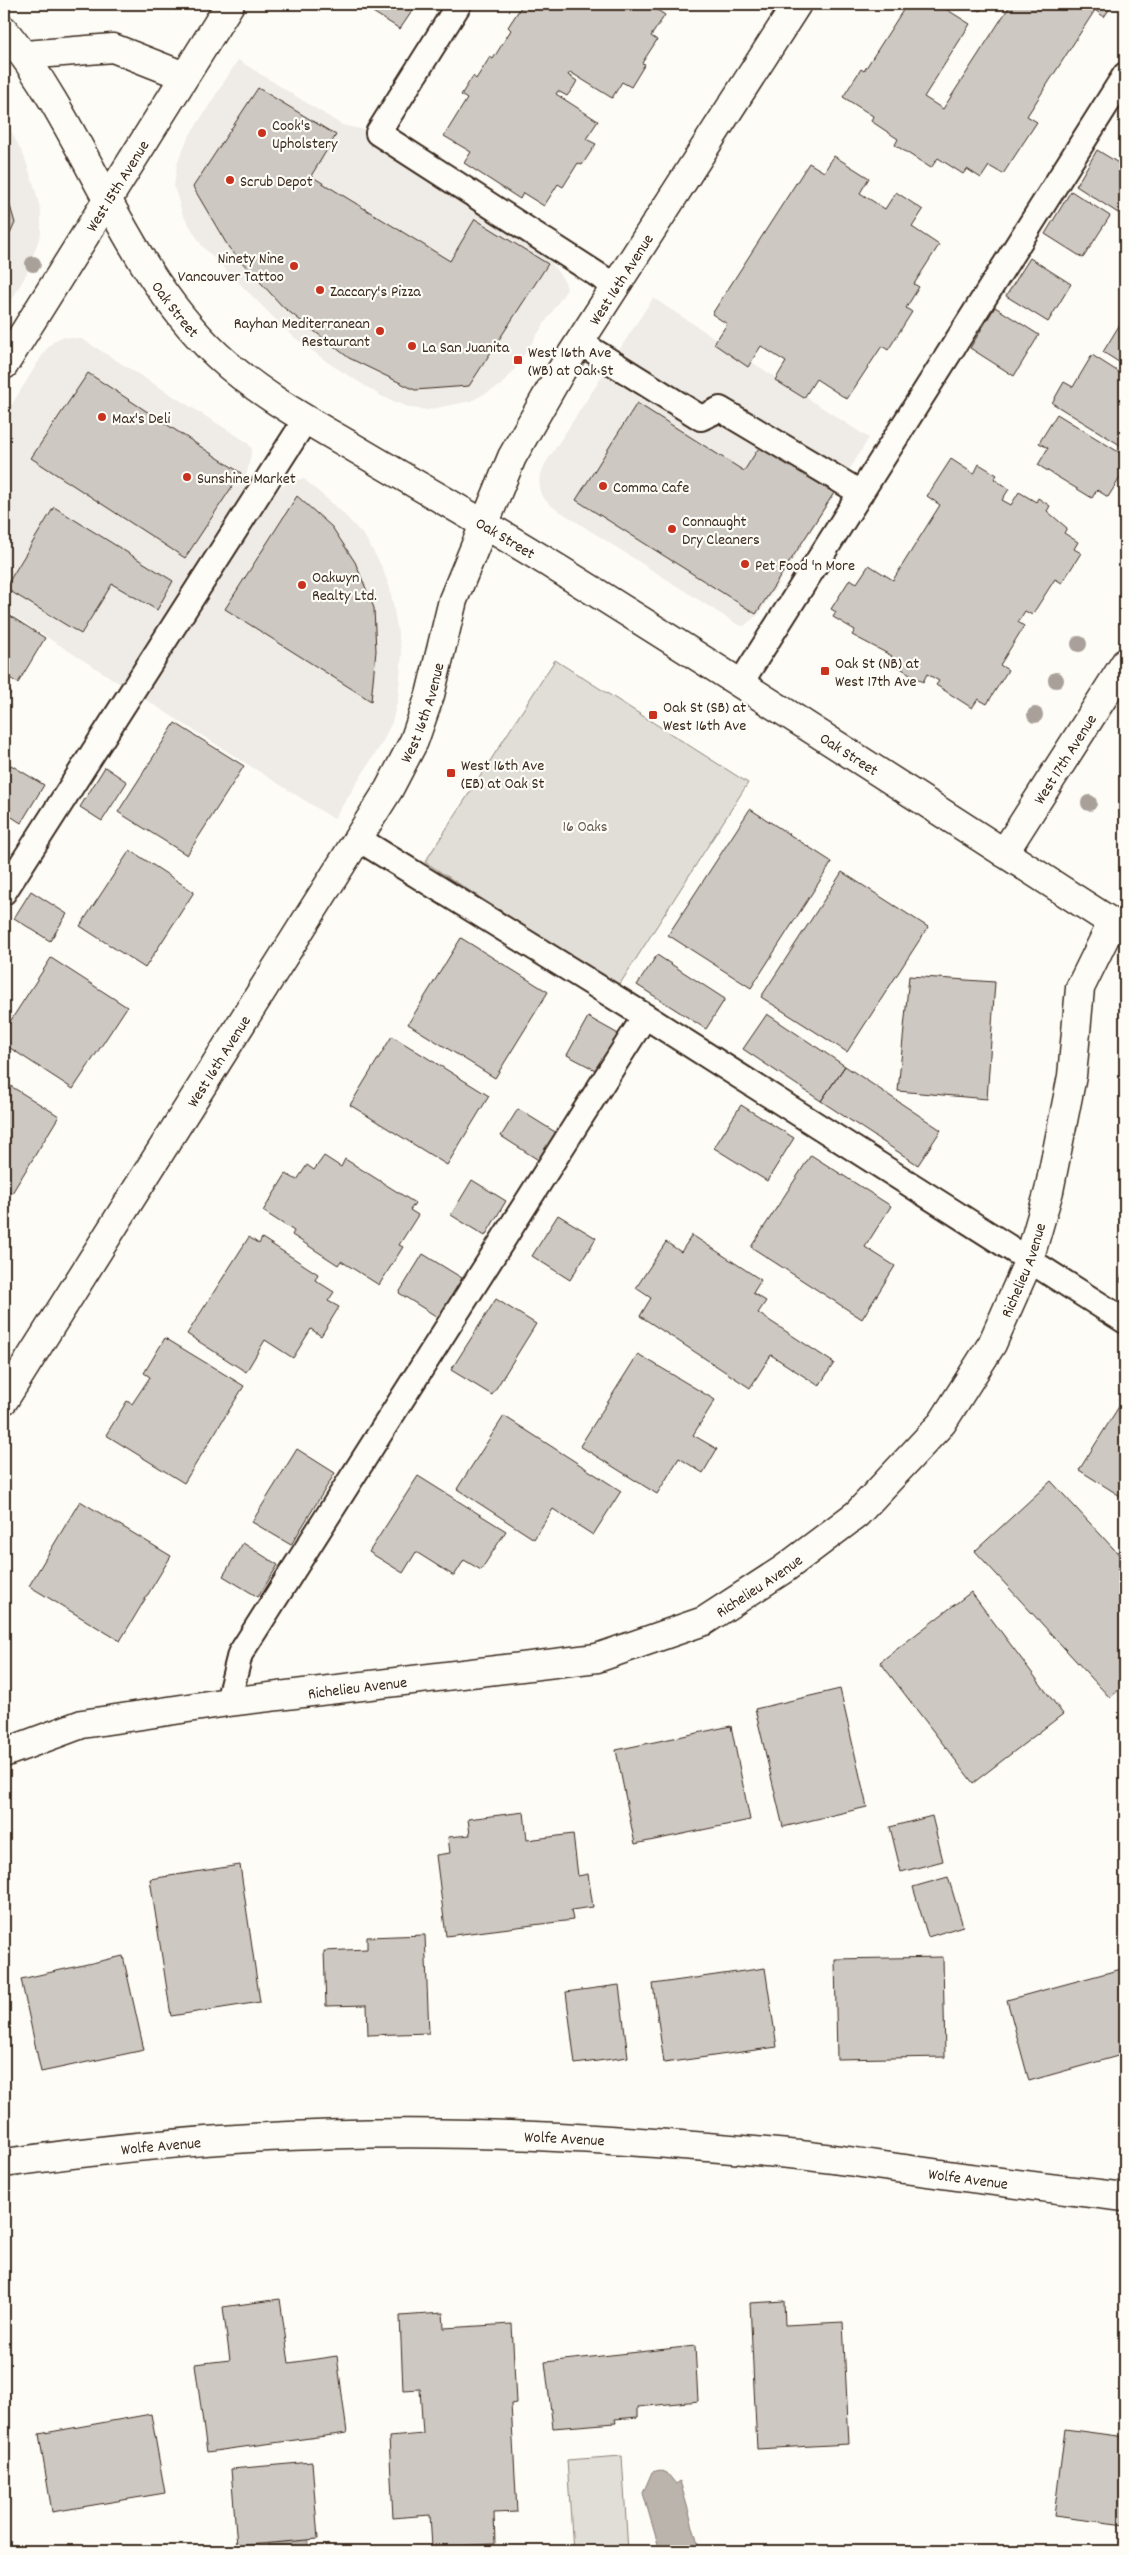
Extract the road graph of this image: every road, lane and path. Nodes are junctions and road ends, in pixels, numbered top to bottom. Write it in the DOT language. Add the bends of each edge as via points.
graph roads {
  1 [pos="230,4"];
  2 [pos="459,4"];
  3 [pos="797,4"];
  4 [pos="4,30"];
  5 [pos="25,56"];
  6 [pos="1125,75"];
  7 [pos="184,76"];
  8 [pos="106,200"];
  9 [pos="615,286"];
  10 [pos="579,342"];
  11 [pos="4,365"];
  12 [pos="306,419"];
  13 [pos="861,493"];
  14 [pos="484,525"];
  15 [pos="1125,663"];
  16 [pos="740,684"];
  17 [pos="357,838"];
  18 [pos="1004,853"];
  19 [pos="4,892"];
  20 [pos="1119,927"];
  21 [pos="645,1016"];
  22 [pos="1030,1260"];
  23 [pos="1125,1321"];
  24 [pos="4,1400"];
  25 [pos="228,1702"];
  26 [pos="4,1753"];
  27 [pos="4,2163"];
  28 [pos="1125,2197"];
  1 -- 7 [label="street, West 15th Avenue"];
  2 -- 9 [label="lane" via="378,133"];
  3 -- 9 [label="street, West 16th Avenue"];
  4 -- 5 [label="street, Oak Street"];
  5 -- 7 [label="street" via="113,48"];
  5 -- 8 [label="street, Oak Street" via="52,98"];
  6 -- 13 [label="lane"];
  7 -- 8 [label="street, West 15th Avenue"];
  8 -- 11 [label="street, West 15th Avenue"];
  8 -- 12 [label="street, Oak Street" via="151,277 182,318 218,357"];
  9 -- 10 [label="street, West 16th Avenue"];
  10 -- 13 [label="lane" via="701,418 720,409"];
  10 -- 14 [label="street, West 16th Avenue" via="512,457"];
  12 -- 14 [label="street, Oak Street"];
  12 -- 19 [label="lane"];
  13 -- 16 [label="lane"];
  14 -- 16 [label="street, Oak Street"];
  14 -- 17 [label="street, West 16th Avenue" via="453,600 430,695 414,741"];
  15 -- 18 [label="street, West 17th Avenue"];
  16 -- 18 [label="street, Oak Street"];
  17 -- 21 [label="lane"];
  17 -- 24 [label="street, West 16th Avenue"];
  18 -- 20 [label="street, Oak Street"];
  20 -- 22 [label="street, Richelieu Avenue" via="1080,988 1072,1076 1049,1191"];
  21 -- 22 [label="lane"];
  21 -- 25 [label="lane" via="240,1654"];
  22 -- 23 [label="lane"];
  22 -- 25 [label="street, Richelieu Avenue" via="992,1344 942,1423 857,1514 784,1570 704,1621 597,1658"];
  25 -- 26 [label="street, Richelieu Avenue" via="82,1724"];
  27 -- 28 [label="street, Wolfe Avenue" via="72,2153 226,2140 471,2134 596,2139 803,2155"];
}
